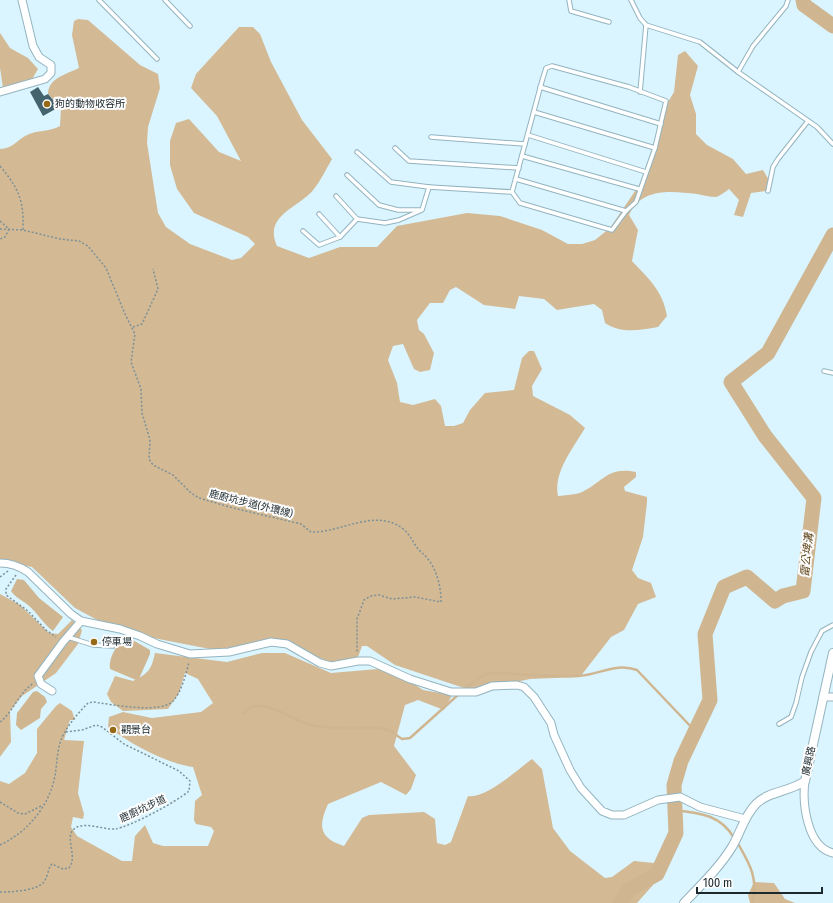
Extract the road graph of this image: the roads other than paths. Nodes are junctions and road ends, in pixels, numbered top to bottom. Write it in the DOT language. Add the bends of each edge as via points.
graph roads {
  1 [pos="22,0"];
  2 [pos="99,0"];
  3 [pos="165,0"];
  4 [pos="569,0"];
  5 [pos="631,0"];
  6 [pos="788,0"];
  7 [pos="609,22"];
  8 [pos="646,24"];
  9 [pos="190,26"];
  10 [pos="157,59"];
  11 [pos="738,72"];
  12 [pos="540,87"];
  13 [pos="0,92"];
  14 [pos="640,92"];
  15 [pos="534,112"];
  16 [pos="808,121"];
  17 [pos="661,124"];
  18 [pos="528,135"];
  19 [pos="431,138"];
  20 [pos="525,144"];
  21 [pos="833,144"];
  22 [pos="394,148"];
  23 [pos="655,148"];
  24 [pos="357,152"];
  25 [pos="522,156"];
  26 [pos="519,168"];
  27 [pos="646,172"];
  28 [pos="347,175"];
  29 [pos="516,179"];
  30 [pos="429,188"];
  31 [pos="639,189"];
  32 [pos="768,191"];
  33 [pos="512,192"];
  34 [pos="336,196"];
  35 [pos="422,210"];
  36 [pos="626,211"];
  37 [pos="319,214"];
  38 [pos="357,219"];
  39 [pos="303,231"];
  40 [pos="340,237"];
  41 [pos="824,371"];
  42 [pos="833,373"];
  43 [pos="0,563"];
  44 [pos="81,622"];
  45 [pos="833,625"];
  46 [pos="65,639"];
  47 [pos="114,646"];
  48 [pos="833,653"];
  49 [pos="52,691"];
  50 [pos="823,697"];
  51 [pos="833,697"];
  52 [pos="779,724"];
  53 [pos="805,781"];
  54 [pos="745,819"];
  55 [pos="833,853"];
  56 [pos="684,903"];
  1 -- 13 [label="street" via="33,46 39,57 51,65 51,73 45,79"];
  2 -- 10 [label="lane"];
  3 -- 9 [label="lane"];
  4 -- 7 [label="lane" via="571,11"];
  5 -- 8 [label="lane"];
  6 -- 11 [label="lane" via="786,6 753,46"];
  8 -- 11 [label="lane" via="700,42"];
  8 -- 14 [label="lane"];
  11 -- 16 [label="lane"];
  12 -- 14 [label="lane" via="546,68 552,66"];
  12 -- 15 [label="lane"];
  12 -- 17 [label="lane"];
  14 -- 17 [label="lane" via="666,101"];
  15 -- 18 [label="lane"];
  15 -- 23 [label="lane"];
  16 -- 21 [label="lane"];
  16 -- 32 [label="lane" via="773,167"];
  17 -- 23 [label="lane"];
  18 -- 20 [label="lane"];
  18 -- 27 [label="lane"];
  19 -- 20 [label="lane"];
  20 -- 25 [label="lane"];
  22 -- 26 [label="lane" via="409,161"];
  23 -- 27 [label="lane"];
  24 -- 30 [label="lane" via="391,182"];
  25 -- 26 [label="lane"];
  25 -- 31 [label="lane"];
  26 -- 29 [label="lane"];
  27 -- 31 [label="lane"];
  28 -- 35 [label="lane" via="379,205 398,210"];
  29 -- 33 [label="lane"];
  29 -- 36 [label="lane"];
  30 -- 33 [label="lane"];
  30 -- 35 [label="lane"];
  31 -- 36 [label="lane" via="636,202"];
  33 -- 36 [label="lane" via="520,203 612,230"];
  34 -- 38 [label="lane"];
  35 -- 38 [label="lane" via="399,220 384,223"];
  37 -- 40 [label="lane"];
  38 -- 40 [label="lane"];
  39 -- 40 [label="lane" via="319,245"];
  41 -- 42 [label="lane"];
  43 -- 44 [label="street" via="9,563 28,572"];
  44 -- 46 [label="street"];
  44 -- 54 [label="street" via="120,630 190,654 229,652 271,642 286,644 320,663 332,666 370,661 410,680 454,692 476,692 492,686 517,684 534,697 551,724 570,770 581,788 602,811 612,815 624,815 658,800 680,797 700,807"];
  45 -- 52 [label="lane" via="822,631 811,652 791,717"];
  46 -- 47 [label="lane"];
  46 -- 49 [label="street" via="41,670 38,680"];
  48 -- 50 [label="street, 廣興路"];
  50 -- 51 [label="street"];
  50 -- 53 [label="street, 廣興路"];
  53 -- 54 [label="street, 廣興路" via="795,788 765,796"];
  53 -- 55 [label="street" via="803,797 808,824 819,843 828,852"];
  54 -- 56 [label="street, 廣興路" via="732,847 718,867"];
}
